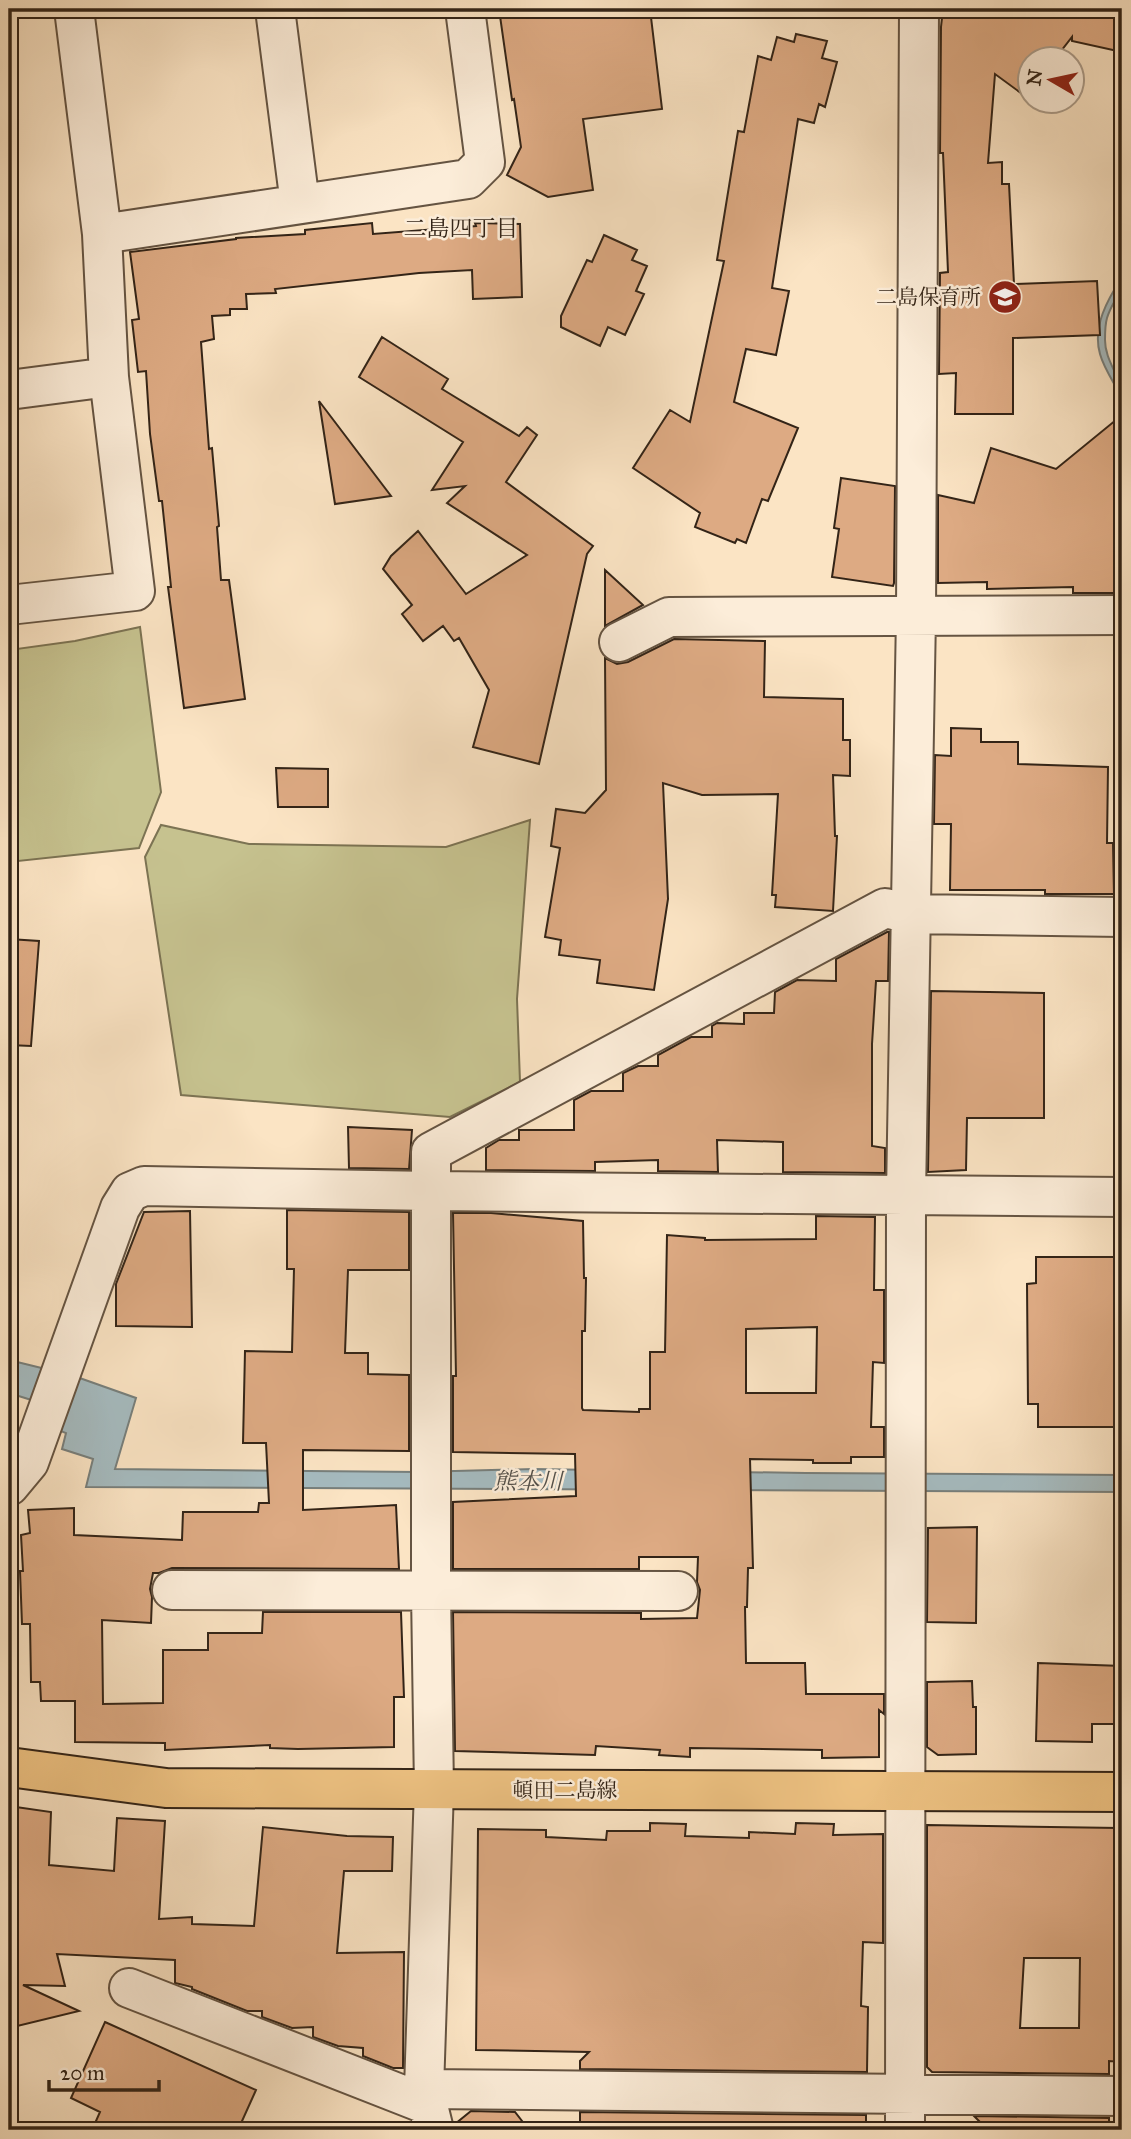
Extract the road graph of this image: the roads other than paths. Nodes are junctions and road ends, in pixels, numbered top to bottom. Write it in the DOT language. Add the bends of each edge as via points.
graph roads {
  1 [pos="74,9"];
  2 [pos="275,9"];
  3 [pos="465,9"];
  4 [pos="918,10"];
  5 [pos="300,204"];
  6 [pos="102,234"];
  7 [pos="109,377"];
  8 [pos="9,390"];
  9 [pos="9,605"];
  10 [pos="916,615"];
  11 [pos="1122,615"];
  12 [pos="619,642"];
  13 [pos="911,914"];
  14 [pos="1122,917"];
  15 [pos="432,1191"];
  16 [pos="906,1195"];
  17 [pos="1122,1197"];
  18 [pos="9,1486"];
  19 [pos="172,1590"];
  20 [pos="678,1591"];
  21 [pos="431,1592"];
  22 [pos="9,1768"];
  23 [pos="434,1789"];
  24 [pos="905,1791"];
  25 [pos="1122,1792"];
  26 [pos="130,1988"];
  27 [pos="1122,2096"];
  28 [pos="429,2108"];
  29 [pos="905,2112"];
  1 -- 6 [label="street"];
  2 -- 5 [label="street"];
  3 -- 5 [label="street" via="485,162 468,179"];
  4 -- 10 [label="street"];
  5 -- 6 [label="street"];
  6 -- 7 [label="street"];
  7 -- 8 [label="street"];
  7 -- 9 [label="street" via="135,591"];
  10 -- 11 [label="street"];
  10 -- 12 [label="street" via="670,617"];
  10 -- 13 [label="street"];
  13 -- 14 [label="street"];
  13 -- 15 [label="street" via="885,908 431,1152"];
  13 -- 16 [label="street"];
  15 -- 16 [label="street"];
  15 -- 18 [label="street" via="144,1186 130,1192 120,1208 29,1462"];
  15 -- 21 [label="street"];
  16 -- 17 [label="street"];
  16 -- 24 [label="street"];
  19 -- 21 [label="street"];
  20 -- 21 [label="street"];
  21 -- 23 [label="street"];
  22 -- 23 [label="main road, 頓田二島線" via="166,1788"];
  23 -- 24 [label="main road, 頓田二島線"];
  23 -- 28 [label="street"];
  24 -- 25 [label="main road, 頓田二島線"];
  24 -- 29 [label="street"];
  26 -- 28 [label="street"];
  27 -- 29 [label="street"];
  28 -- 29 [label="street"];
}
